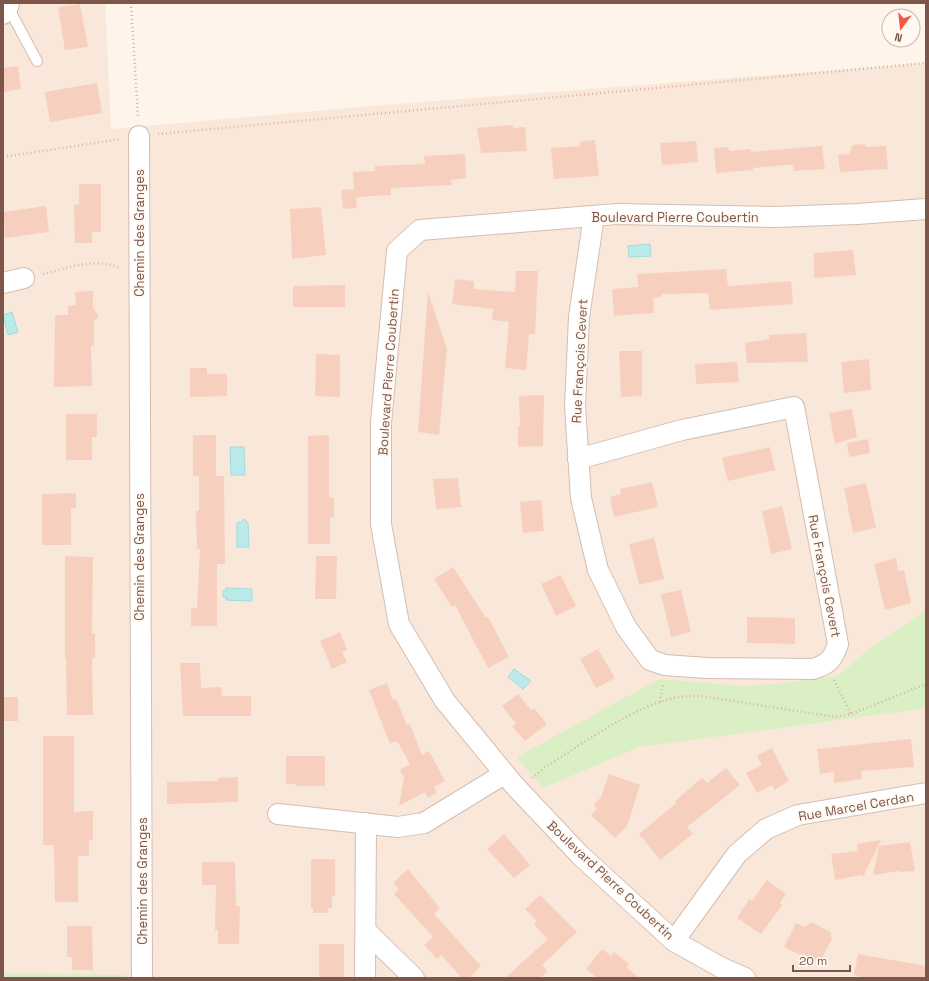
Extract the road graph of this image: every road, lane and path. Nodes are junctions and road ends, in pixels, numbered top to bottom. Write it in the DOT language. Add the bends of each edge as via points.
graph roads {
  1 [pos="131,3"];
  2 [pos="7,8"];
  3 [pos="37,61"];
  4 [pos="926,63"];
  5 [pos="139,136"];
  6 [pos="3,157"];
  7 [pos="926,209"];
  8 [pos="594,216"];
  9 [pos="139,275"];
  10 [pos="24,278"];
  11 [pos="3,283"];
  12 [pos="578,459"];
  13 [pos="826,664"];
  14 [pos="926,684"];
  15 [pos="851,714"];
  16 [pos="504,774"];
  17 [pos="518,790"];
  18 [pos="926,793"];
  19 [pos="278,814"];
  20 [pos="366,824"];
  21 [pos="366,931"];
  22 [pos="674,941"];
  23 [pos="142,978"];
  24 [pos="365,978"];
  25 [pos="414,978"];
  26 [pos="745,978"];
  1 -- 5 [label="path"];
  2 -- 3 [label="lane"];
  4 -- 5 [label="path"];
  5 -- 6 [label="path"];
  5 -- 9 [label="street, Chemin des Granges"];
  7 -- 8 [label="street, Boulevard Pierre Coubertin" via="774,217 618,214"];
  8 -- 12 [label="street, Rue François Cevert" via="579,317 575,406"];
  8 -- 16 [label="street, Boulevard Pierre Coubertin" via="420,230 397,251 381,422 381,524 399,624 445,701"];
  9 -- 10 [label="path" via="104,263"];
  9 -- 23 [label="street, Chemin des Granges"];
  10 -- 11 [label="street"];
  12 -- 13 [label="street, Rue François Cevert" via="581,498 598,570 626,627 650,660 666,665 706,668 813,668"];
  12 -- 13 [label="street, Rue François Cevert" via="682,430 794,408 838,644 835,653"];
  13 -- 15 [label="path"];
  14 -- 15 [label="path"];
  15 -- 17 [label="path" via="835,717 701,696 680,697 636,711 544,768"];
  16 -- 17 [label="street, Boulevard Pierre Coubertin"];
  16 -- 20 [label="street" via="424,823 398,827"];
  17 -- 22 [label="street, Boulevard Pierre Coubertin" via="580,855"];
  18 -- 22 [label="street, Rue Marcel Cerdan" via="798,814 766,829 737,854"];
  19 -- 20 [label="street"];
  20 -- 21 [label="street"];
  21 -- 24 [label="street"];
  21 -- 25 [label="street"];
  22 -- 26 [label="street, Boulevard Pierre Coubertin"];
}
